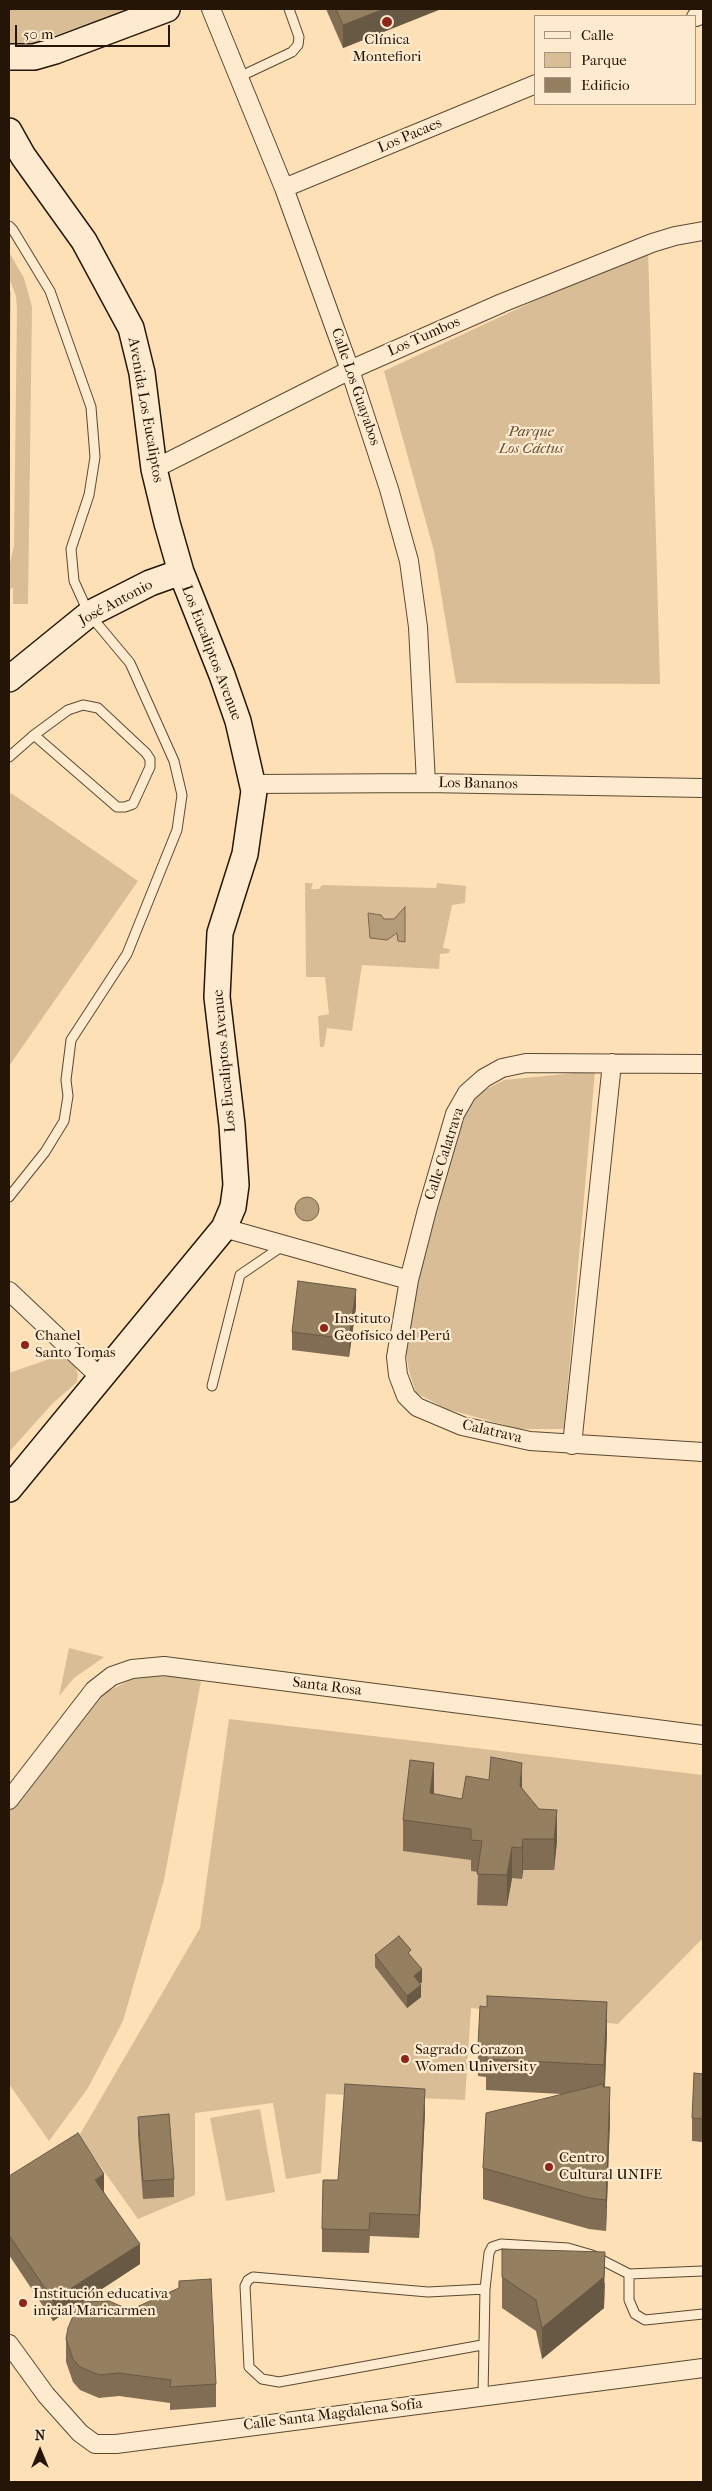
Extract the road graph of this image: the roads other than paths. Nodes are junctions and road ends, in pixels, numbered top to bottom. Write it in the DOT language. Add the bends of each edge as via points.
graph roads {
  1 [pos="167,9"];
  2 [pos="211,9"];
  3 [pos="289,9"];
  4 [pos="9,57"];
  5 [pos="34,57"];
  6 [pos="9,68"];
  7 [pos="239,77"];
  8 [pos="534,85"];
  9 [pos="9,132"];
  10 [pos="284,188"];
  11 [pos="9,226"];
  12 [pos="703,231"];
  13 [pos="350,370"];
  14 [pos="154,469"];
  15 [pos="181,572"];
  16 [pos="89,614"];
  17 [pos="9,679"];
  18 [pos="34,735"];
  19 [pos="9,757"];
  20 [pos="252,784"];
  21 [pos="426,784"];
  22 [pos="703,788"];
  23 [pos="612,1063"];
  24 [pos="703,1064"];
  25 [pos="9,1197"];
  26 [pos="224,1228"];
  27 [pos="284,1245"];
  28 [pos="409,1280"];
  29 [pos="9,1291"];
  30 [pos="101,1378"];
  31 [pos="212,1386"];
  32 [pos="572,1445"];
  33 [pos="703,1452"];
  34 [pos="9,1489"];
  35 [pos="703,1734"];
  36 [pos="9,1800"];
  37 [pos="703,2271"];
  38 [pos="630,2274"];
  39 [pos="485,2289"];
  40 [pos="703,2314"];
  41 [pos="9,2344"];
  42 [pos="482,2345"];
  43 [pos="703,2368"];
  44 [pos="483,2396"];
  1 -- 5 [label="street"];
  2 -- 7 [label="street, Calle Los Guayabos"];
  3 -- 7 [label="lane" via="299,37 298,45 292,52"];
  4 -- 5 [label="street"];
  5 -- 6 [label="street"];
  7 -- 10 [label="street, Calle Los Guayabos"];
  8 -- 10 [label="street, Los Pacaes"];
  9 -- 14 [label="street, Avenida Los Eucaliptos" via="84,241 131,328 142,373"];
  10 -- 13 [label="street, Calle Los Guayabos"];
  11 -- 16 [label="lane" via="50,291 91,407 93,466 89,495 71,549 74,581"];
  12 -- 13 [label="street, Los Tumbos" via="652,242"];
  13 -- 14 [label="street, Los Tumbos"];
  13 -- 21 [label="street, Calle Los Guayabos" via="409,561 418,627"];
  14 -- 15 [label="street, Avenida Los Eucaliptos"];
  15 -- 16 [label="street, José Antonio" via="150,583"];
  15 -- 20 [label="street, Los Eucaliptos Avenue" via="238,721"];
  16 -- 17 [label="street, José Antonio"];
  16 -- 25 [label="lane" via="130,663 174,761 182,795 177,830 127,954 71,1040 64,1121 45,1152"];
  18 -- 18 [label="lane" via="117,807 133,804 150,767 150,760 98,708 83,705 68,710"];
  18 -- 19 [label="lane"];
  20 -- 21 [label="street, Los Bananos"];
  20 -- 26 [label="street, Los Eucaliptos Avenue" via="254,791 245,854 220,933 217,997 236,1185 233,1207"];
  21 -- 22 [label="street, Los Bananos"];
  23 -- 24 [label="street, Calle Calatrava"];
  23 -- 28 [label="street, Calle Calatrava" via="526,1063 502,1068 467,1093 455,1114"];
  23 -- 32 [label="street"];
  26 -- 27 [label="street"];
  26 -- 30 [label="street, Los Eucaliptos Avenue"];
  27 -- 28 [label="street"];
  27 -- 31 [label="lane" via="240,1275"];
  28 -- 32 [label="street, Calatrava" via="396,1357 398,1375 406,1396 417,1407 462,1426"];
  29 -- 30 [label="street"];
  30 -- 34 [label="street, Los Eucaliptos Avenue"];
  32 -- 33 [label="street, Calatrava"];
  35 -- 36 [label="street, Santa Rosa" via="164,1666 132,1669 112,1676 94,1690"];
  37 -- 38 [label="lane"];
  38 -- 39 [label="lane" via="592,2255 568,2248 501,2244 492,2247 489,2254"];
  38 -- 40 [label="lane" via="629,2300 635,2314 645,2320"];
  39 -- 42 [label="lane"];
  39 -- 42 [label="lane" via="428,2292 254,2277 245,2286 250,2367 262,2379 279,2382"];
  41 -- 44 [label="street, Calle Santa Magdalena Sofía" via="46,2395 80,2433 95,2444 116,2444"];
  42 -- 44 [label="lane"];
  43 -- 44 [label="street, Calle Santa Magdalena Sofía"];
}
